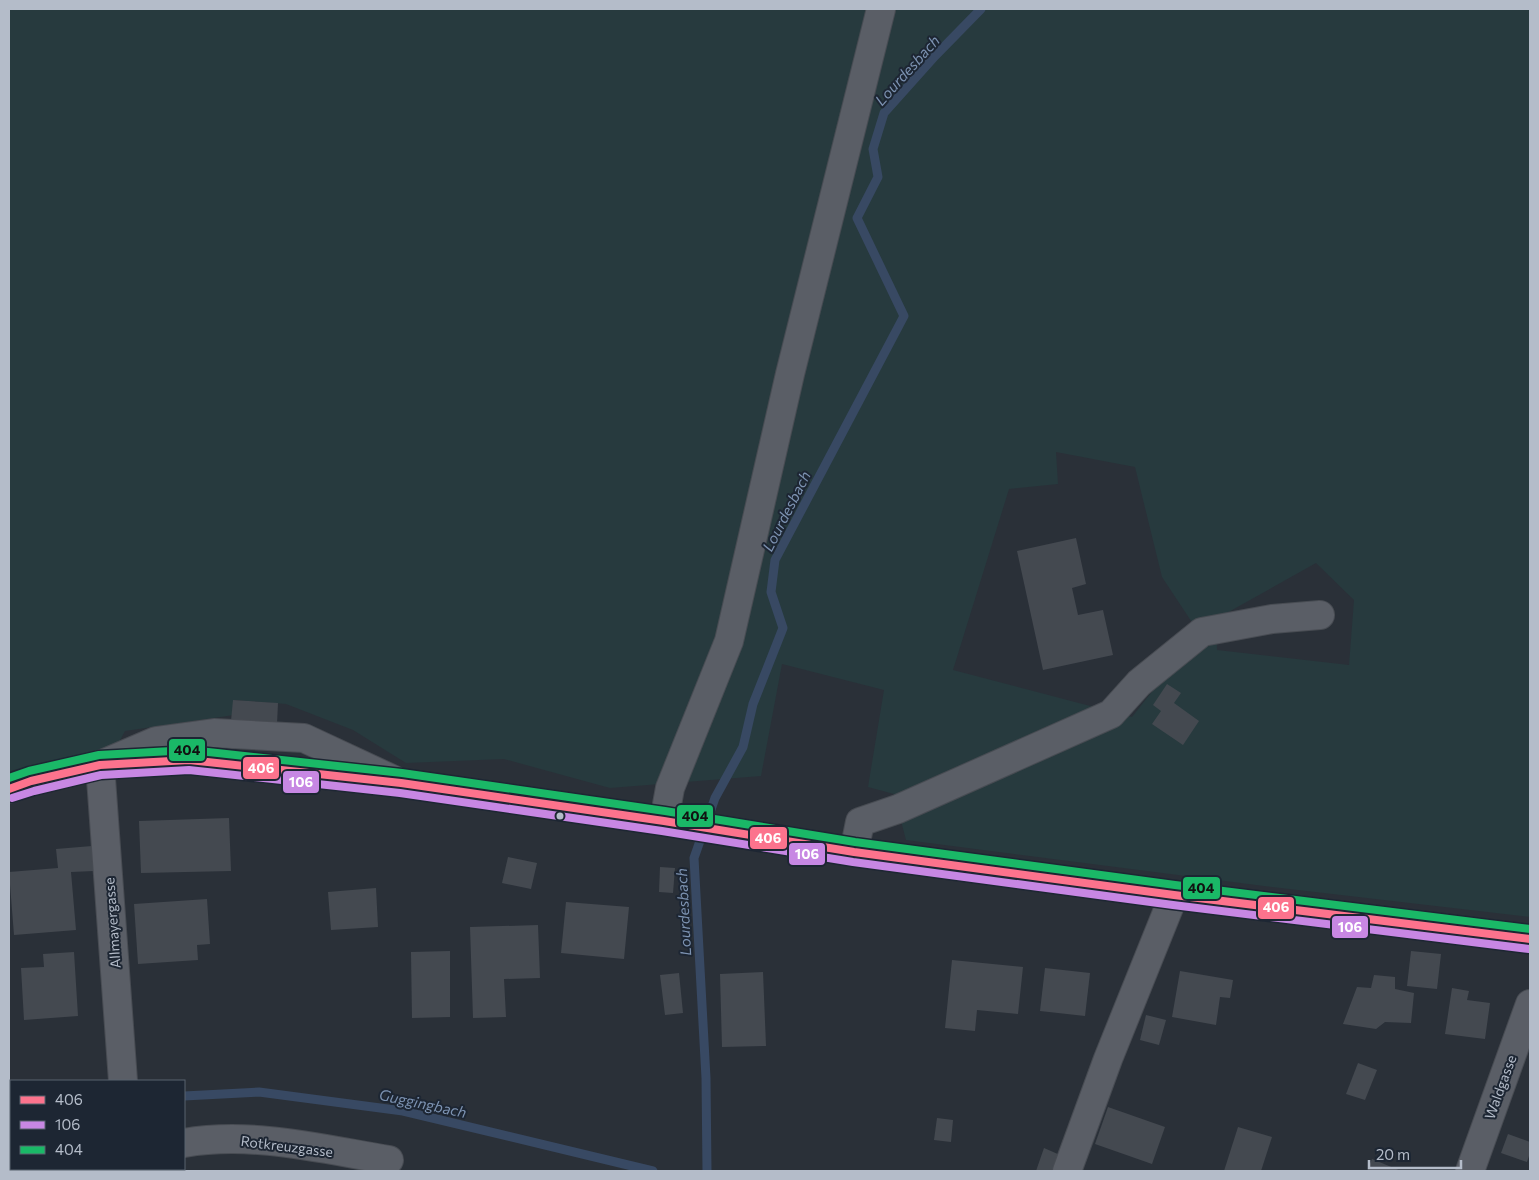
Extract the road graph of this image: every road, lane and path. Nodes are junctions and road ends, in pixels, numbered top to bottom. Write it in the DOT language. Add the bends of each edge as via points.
graph roads {
  1 [pos="881,9"];
  2 [pos="1320,615"];
  3 [pos="100,765"];
  4 [pos="9,788"];
  5 [pos="675,823"];
  6 [pos="854,852"];
  7 [pos="1174,895"];
  8 [pos="1530,939"];
  9 [pos="1530,1004"];
  10 [pos="123,1080"];
  11 [pos="185,1143"];
  12 [pos="390,1160"];
  13 [pos="1067,1171"];
  14 [pos="1470,1171"];
  1 -- 5 [label="street" via="790,374 729,641 670,788"];
  2 -- 6 [label="street" via="1272,619 1202,632 1139,683 1111,714 898,810 860,822"];
  3 -- 4 [label="main road"];
  3 -- 5 [label="main road" via="189,760 401,783"];
  3 -- 10 [label="street, Allmayergasse"];
  5 -- 6 [label="main road"];
  6 -- 7 [label="main road"];
  7 -- 8 [label="main road"];
  7 -- 13 [label="street"];
  9 -- 14 [label="street, Waldgasse"];
  11 -- 12 [label="street, Rotkreuzgasse" via="208,1139 263,1140"];
}
